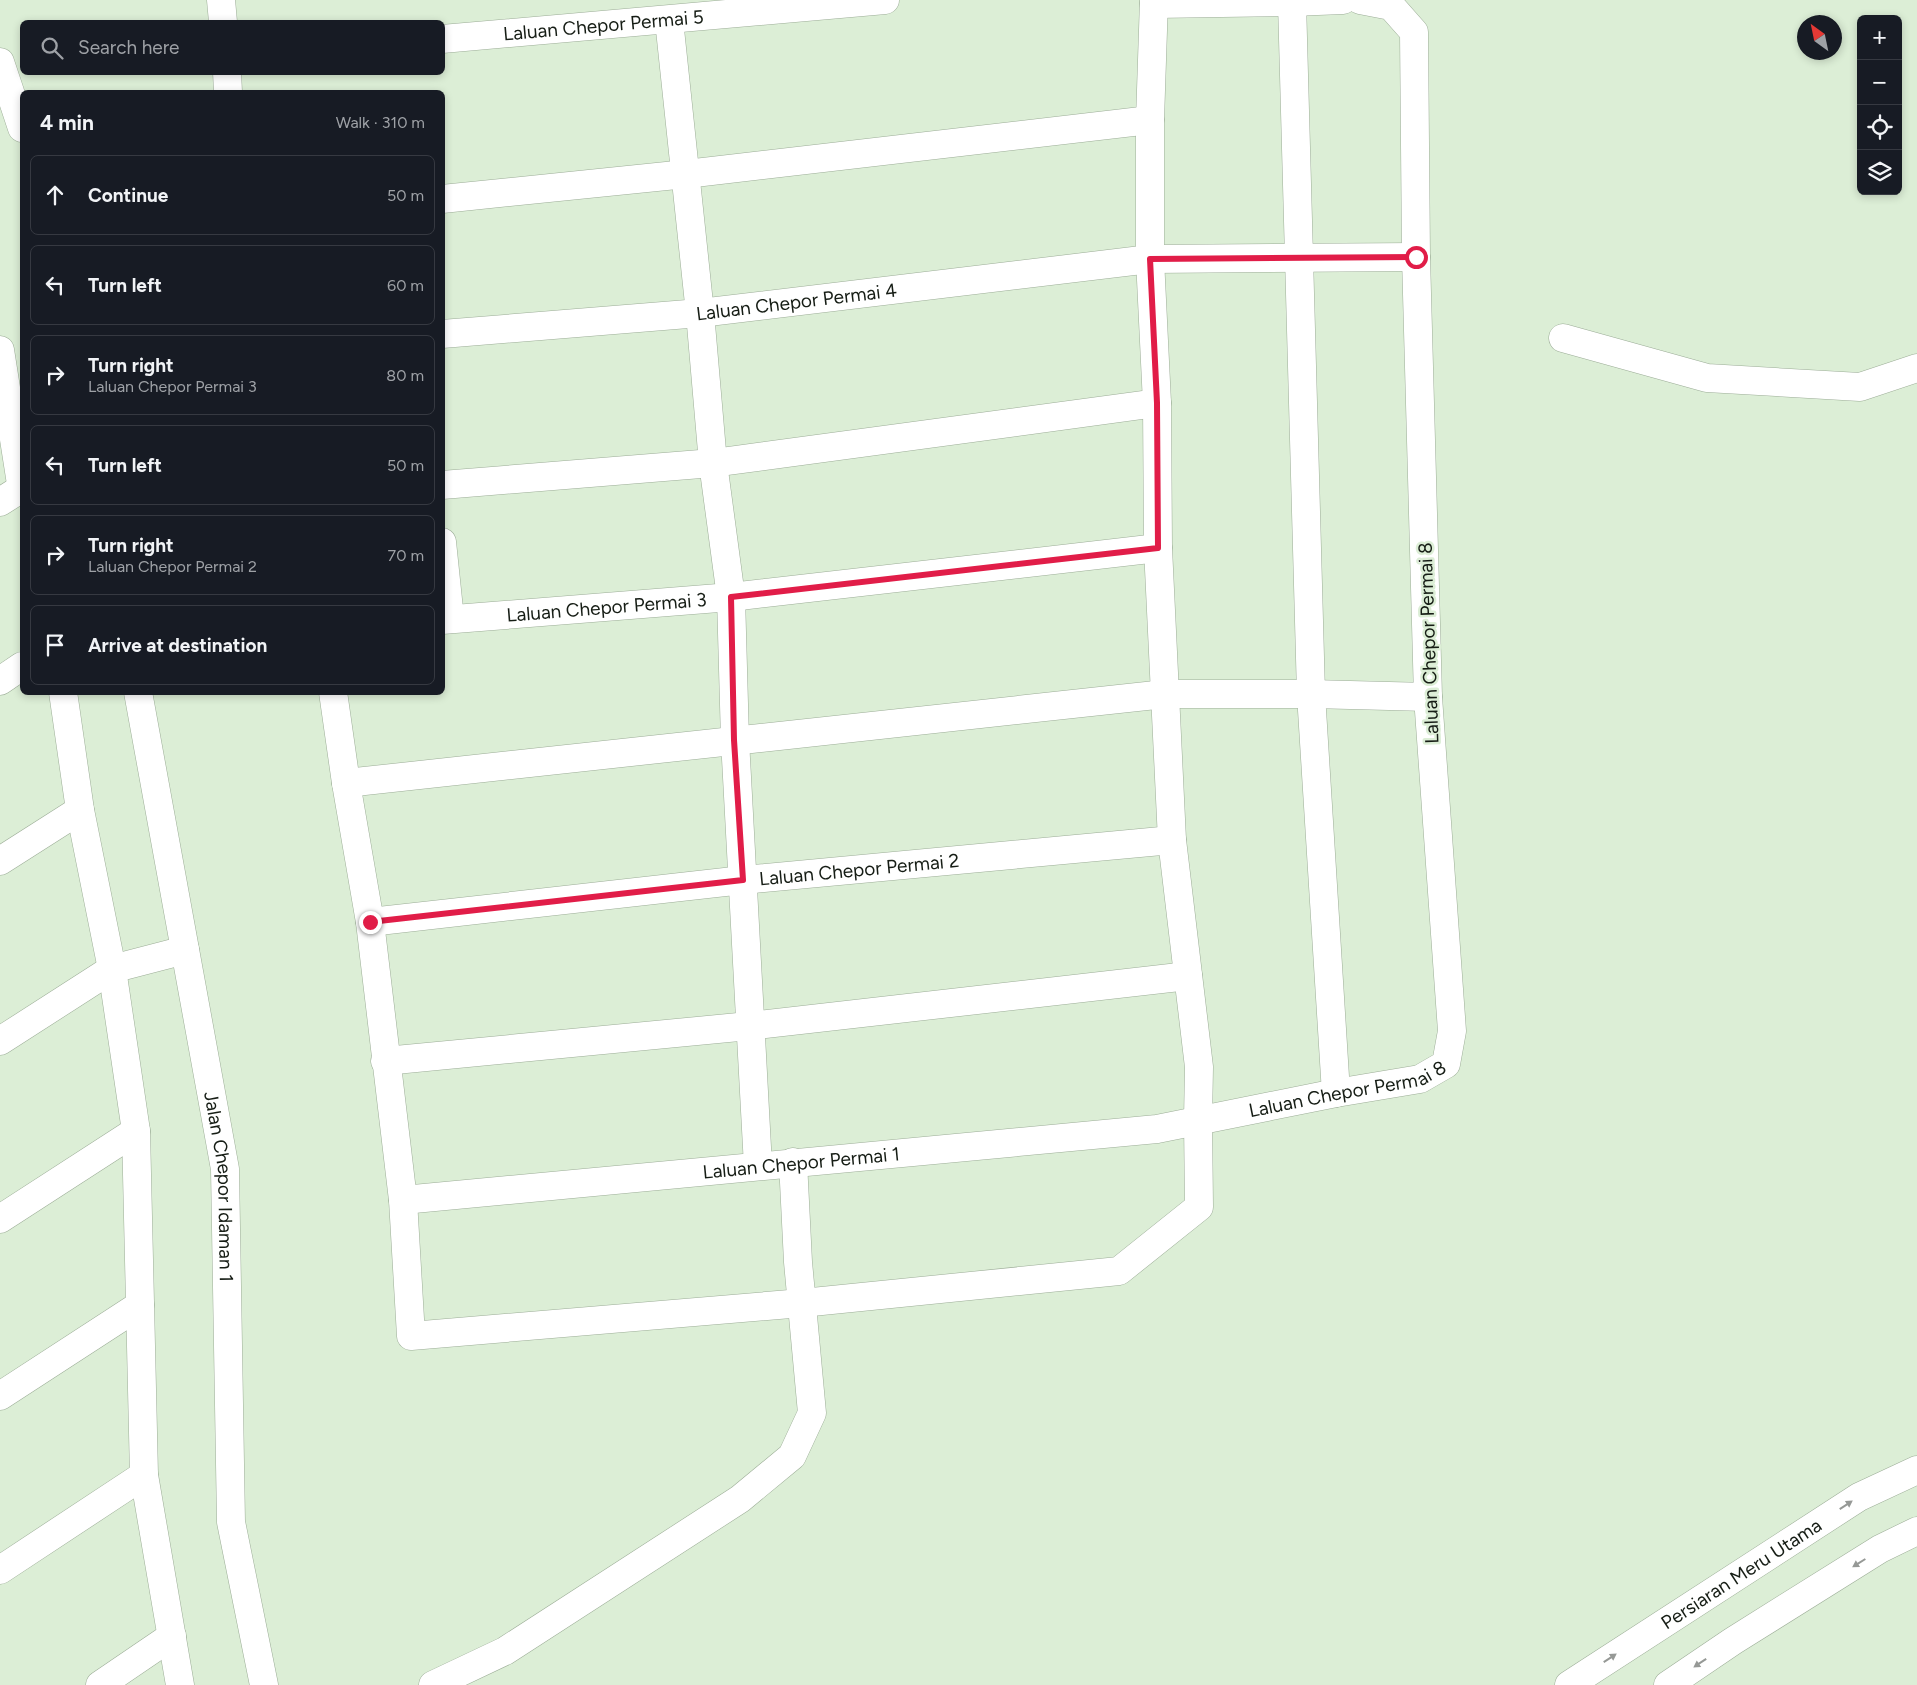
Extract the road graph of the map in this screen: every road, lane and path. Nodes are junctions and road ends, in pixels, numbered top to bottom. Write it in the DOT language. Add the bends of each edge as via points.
graph roads {
  1 [pos="220,0"];
  2 [pos="885,0"];
  3 [pos="1343,0"];
  4 [pos="1360,0"];
  5 [pos="1154,2"];
  6 [pos="1292,2"];
  7 [pos="222,20"];
  8 [pos="669,20"];
  9 [pos="445,39"];
  10 [pos="0,62"];
  11 [pos="227,75"];
  12 [pos="228,90"];
  13 [pos="1150,120"];
  14 [pos="20,122"];
  15 [pos="686,174"];
  16 [pos="445,199"];
  17 [pos="1416,257"];
  18 [pos="1300,258"];
  19 [pos="1150,259"];
  20 [pos="700,313"];
  21 [pos="445,334"];
  22 [pos="1563,338"];
  23 [pos="0,350"];
  24 [pos="1917,368"];
  25 [pos="1157,403"];
  26 [pos="713,463"];
  27 [pos="20,476"];
  28 [pos="445,485"];
  29 [pos="20,490"];
  30 [pos="0,502"];
  31 [pos="1158,548"];
  32 [pos="731,597"];
  33 [pos="445,600"];
  34 [pos="446,620"];
  35 [pos="20,667"];
  36 [pos="0,681"];
  37 [pos="1165,694"];
  38 [pos="1311,694"];
  39 [pos="63,695"];
  40 [pos="139,695"];
  41 [pos="333,695"];
  42 [pos="1428,697"];
  43 [pos="734,740"];
  44 [pos="346,783"];
  45 [pos="80,810"];
  46 [pos="1172,840"];
  47 [pos="0,861"];
  48 [pos="743,880"];
  49 [pos="370,922"];
  50 [pos="185,950"];
  51 [pos="112,969"];
  52 [pos="1188,976"];
  53 [pos="749,1026"];
  54 [pos="0,1041"];
  55 [pos="385,1061"];
  56 [pos="1336,1093"];
  57 [pos="1198,1120"];
  58 [pos="136,1131"];
  59 [pos="794,1162"];
  60 [pos="758,1166"];
  61 [pos="403,1200"];
  62 [pos="0,1219"];
  63 [pos="802,1303"];
  64 [pos="140,1305"];
  65 [pos="0,1396"];
  66 [pos="1917,1470"];
  67 [pos="144,1475"];
  68 [pos="1917,1531"];
  69 [pos="0,1570"];
  70 [pos="172,1636"];
  71 [pos="100,1685"];
  72 [pos="180,1685"];
  73 [pos="264,1685"];
  74 [pos="433,1685"];
  75 [pos="1569,1685"];
  76 [pos="1668,1685"];
  1 -- 7 [label="street"];
  2 -- 8 [label="street, Laluan Chepor Permai 5"];
  3 -- 6 [label="street"];
  4 -- 17 [label="street, Laluan Chepor Permai 8" via="1391,6 1414,32"];
  5 -- 6 [label="street"];
  5 -- 13 [label="street"];
  6 -- 18 [label="street"];
  8 -- 9 [label="street, Laluan Chepor Permai 5"];
  8 -- 15 [label="street"];
  10 -- 14 [label="street"];
  11 -- 12 [label="street"];
  13 -- 15 [label="street"];
  13 -- 19 [label="street"];
  15 -- 16 [label="street"];
  15 -- 20 [label="street"];
  17 -- 18 [label="street, Laluan Chepor Permai 4"];
  17 -- 42 [label="street, Laluan Chepor Permai 8"];
  18 -- 19 [label="street, Laluan Chepor Permai 4"];
  18 -- 38 [label="street"];
  19 -- 20 [label="street, Laluan Chepor Permai 4"];
  19 -- 25 [label="street"];
  20 -- 21 [label="street, Laluan Chepor Permai 4"];
  20 -- 26 [label="street"];
  22 -- 24 [label="street" via="1707,378 1860,387"];
  23 -- 27 [label="street"];
  25 -- 26 [label="street"];
  25 -- 31 [label="street"];
  26 -- 28 [label="street"];
  26 -- 32 [label="street"];
  29 -- 30 [label="street"];
  31 -- 32 [label="street, Laluan Chepor Permai 3"];
  31 -- 37 [label="street"];
  32 -- 34 [label="street, Laluan Chepor Permai 3"];
  32 -- 43 [label="street"];
  33 -- 34 [label="street"];
  35 -- 36 [label="street"];
  37 -- 38 [label="street"];
  37 -- 43 [label="street"];
  37 -- 46 [label="street"];
  38 -- 42 [label="street"];
  38 -- 56 [label="street"];
  39 -- 45 [label="street"];
  40 -- 50 [label="street, Jalan Chepor Idaman 1"];
  41 -- 44 [label="street"];
  42 -- 56 [label="street, Laluan Chepor Permai 8" via="1452,1031 1446,1064 1420,1079"];
  43 -- 44 [label="street"];
  43 -- 48 [label="street"];
  44 -- 49 [label="street"];
  45 -- 47 [label="street"];
  45 -- 51 [label="street"];
  46 -- 48 [label="street, Laluan Chepor Permai 2"];
  46 -- 52 [label="street"];
  48 -- 49 [label="street, Laluan Chepor Permai 2"];
  48 -- 53 [label="street"];
  49 -- 55 [label="street"];
  50 -- 51 [label="street"];
  50 -- 73 [label="street, Jalan Chepor Idaman 1" via="225,1169 232,1522"];
  51 -- 54 [label="street"];
  51 -- 58 [label="street"];
  52 -- 53 [label="street"];
  52 -- 57 [label="street" via="1199,1067"];
  53 -- 55 [label="street"];
  53 -- 60 [label="street"];
  55 -- 61 [label="street"];
  56 -- 57 [label="street, Laluan Chepor Permai 8"];
  57 -- 59 [label="street, Laluan Chepor Permai 1" via="1157,1129"];
  57 -- 63 [label="street" via="1199,1207 1120,1271"];
  58 -- 62 [label="street"];
  58 -- 64 [label="street"];
  59 -- 60 [label="street, Laluan Chepor Permai 1"];
  59 -- 63 [label="street"];
  60 -- 61 [label="street, Laluan Chepor Permai 1"];
  61 -- 63 [label="street" via="411,1336"];
  63 -- 74 [label="street" via="812,1413 792,1456 740,1499 505,1650"];
  64 -- 65 [label="street"];
  64 -- 67 [label="street"];
  75 -- 66 [label="street, Persiaran Meru Utama, one-way" via="1859,1497"];
  67 -- 69 [label="street"];
  67 -- 70 [label="street"];
  68 -- 76 [label="street, one-way" via="1880,1549"];
  70 -- 71 [label="street"];
  70 -- 72 [label="street"];
}
